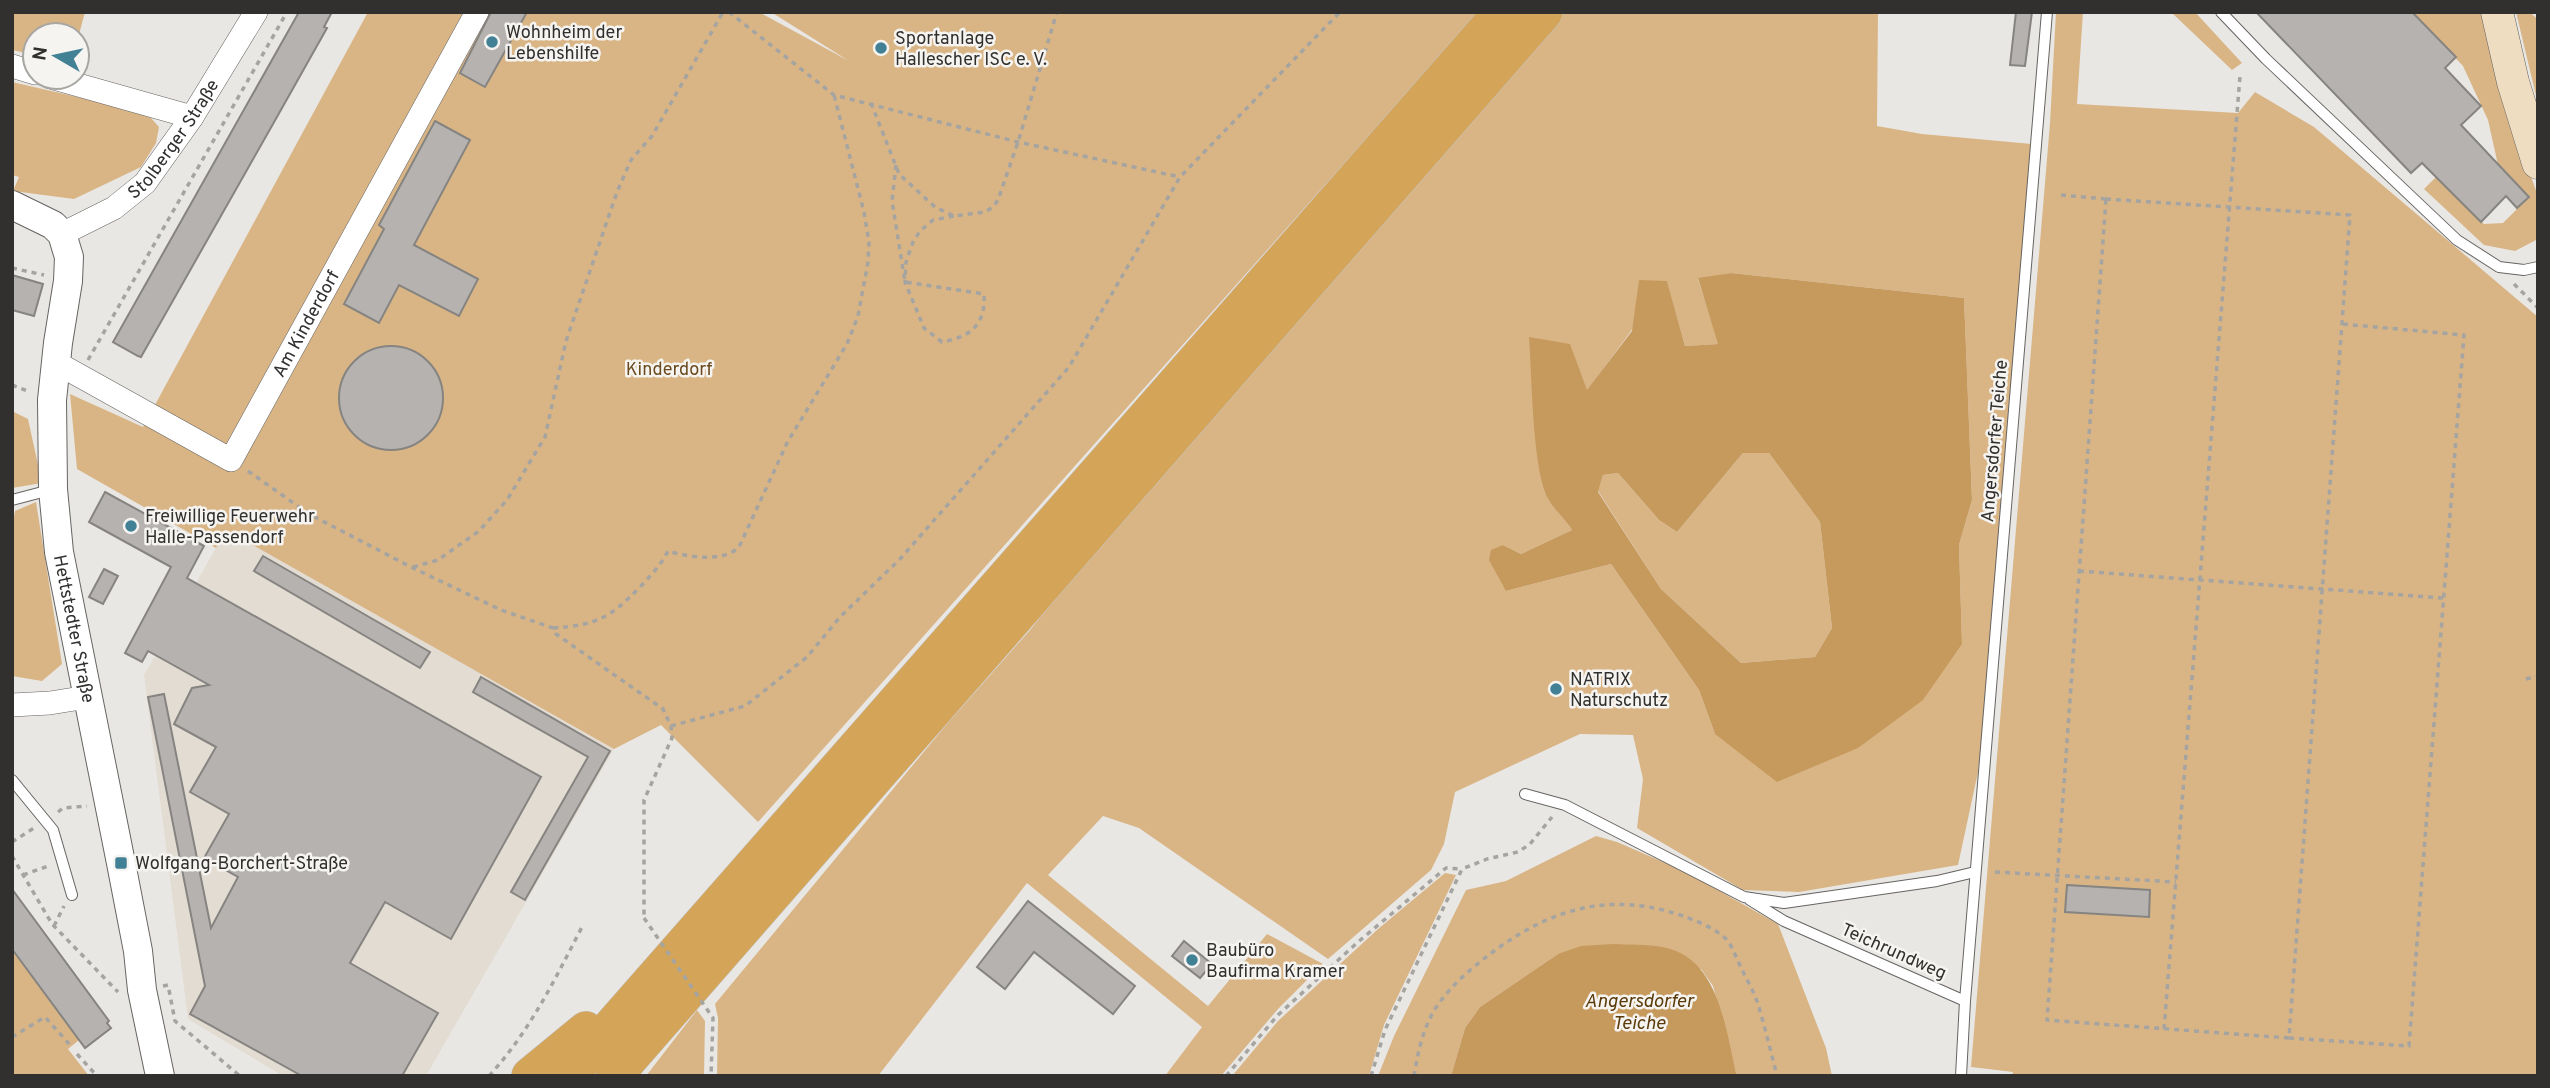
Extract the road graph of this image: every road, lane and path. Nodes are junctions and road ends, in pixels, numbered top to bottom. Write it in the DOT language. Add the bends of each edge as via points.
graph roads {
  1 [pos="256,12"];
  2 [pos="287,12"];
  3 [pos="477,12"];
  4 [pos="723,12"];
  5 [pos="729,12"];
  6 [pos="1057,12"];
  7 [pos="1340,12"];
  8 [pos="1502,12"];
  9 [pos="1544,12"];
  10 [pos="2047,12"];
  11 [pos="2221,12"];
  12 [pos="2497,13"];
  13 [pos="2240,76"];
  14 [pos="91,89"];
  15 [pos="834,95"];
  16 [pos="871,103"];
  17 [pos="192,117"];
  18 [pos="1018,142"];
  19 [pos="2538,163"];
  20 [pos="896,165"];
  21 [pos="1180,177"];
  22 [pos="2061,195"];
  23 [pos="2106,199"];
  24 [pos="12,205"];
  25 [pos="2230,207"];
  26 [pos="954,216"];
  27 [pos="62,234"];
  28 [pos="2499,267"];
  29 [pos="2538,267"];
  30 [pos="12,268"];
  31 [pos="68,281"];
  32 [pos="905,282"];
  33 [pos="2538,308"];
  34 [pos="2342,324"];
  35 [pos="57,353"];
  36 [pos="232,460"];
  37 [pos="53,489"];
  38 [pos="12,500"];
  39 [pos="411,567"];
  40 [pos="2079,571"];
  41 [pos="2200,580"];
  42 [pos="2322,589"];
  43 [pos="2444,598"];
  44 [pos="553,628"];
  45 [pos="2538,676"];
  46 [pos="2526,679"];
  47 [pos="87,697"];
  48 [pos="12,705"];
  49 [pos="671,726"];
  50 [pos="12,780"];
  51 [pos="1525,794"];
  52 [pos="1561,804"];
  53 [pos="12,856"];
  54 [pos="62,861"];
  55 [pos="1462,869"];
  56 [pos="1975,872"];
  57 [pos="1995,872"];
  58 [pos="23,875"];
  59 [pos="2058,875"];
  60 [pos="2176,882"];
  61 [pos="72,895"];
  62 [pos="1744,897"];
  63 [pos="582,927"];
  64 [pos="682,946"];
  65 [pos="142,990"];
  66 [pos="1965,1001"];
  67 [pos="678,1005"];
  68 [pos="2164,1029"];
  69 [pos="12,1037"];
  70 [pos="2289,1038"];
  71 [pos="71,1046"];
  72 [pos="77,1054"];
  73 [pos="530,1075"];
  74 [pos="97,1076"];
  75 [pos="160,1076"];
  76 [pos="240,1076"];
  77 [pos="489,1076"];
  78 [pos="568,1076"];
  79 [pos="614,1076"];
  80 [pos="634,1076"];
  81 [pos="711,1076"];
  82 [pos="1226,1076"];
  83 [pos="1371,1076"];
  84 [pos="1414,1076"];
  85 [pos="1777,1076"];
  86 [pos="1961,1076"];
  1 -- 17 [label="street, Stolberger Straße"];
  2 -- 35 [label="path" via="85,365"];
  3 -- 36 [label="street, Am Kinderdorf"];
  4 -- 39 [label="path" via="652,136 631,160 617,192 566,341 545,437 507,500 479,531 438,560"];
  5 -- 15 [label="path"];
  6 -- 18 [label="path"];
  7 -- 21 [label="path"];
  8 -- 64 [label="highway"];
  9 -- 67 [label="highway"];
  10 -- 56 [label="lane, Angersdorfer Teiche"];
  11 -- 28 [label="lane" via="2457,240"];
  12 -- 19 [label="main road" via="2512,82"];
  13 -- 25 [label="path"];
  14 -- 17 [label="street"];
  15 -- 16 [label="path"];
  15 -- 44 [label="path" via="869,242 858,316 847,344 788,441 733,553 706,556 668,551 612,613 595,622"];
  16 -- 18 [label="path"];
  16 -- 20 [label="path"];
  17 -- 27 [label="street, Stolberger Straße" via="136,192"];
  18 -- 21 [label="path"];
  18 -- 26 [label="path" via="993,207"];
  20 -- 26 [label="path" via="899,174 935,207"];
  20 -- 32 [label="path" via="892,201"];
  21 -- 49 [label="path" via="1069,367 900,559 840,617 807,657 745,706"];
  22 -- 23 [label="path"];
  23 -- 25 [label="path"];
  23 -- 40 [label="path"];
  24 -- 27 [label="street" via="38,216"];
  25 -- 34 [label="path" via="2350,215"];
  25 -- 41 [label="path"];
  26 -- 32 [label="path" via="933,220 920,231 906,262"];
  27 -- 31 [label="street, Hettstedter Straße" via="69,257"];
  28 -- 29 [label="lane"];
  28 -- 33 [label="path"];
  30 -- 31 [label="path"];
  31 -- 35 [label="street, Hettstedter Straße"];
  32 -- 32 [label="path" via="924,328 942,342 962,338 979,321 984,294"];
  34 -- 42 [label="path"];
  34 -- 43 [label="path" via="2464,335"];
  35 -- 36 [label="street"];
  35 -- 37 [label="street, Hettstedter Straße" via="52,400"];
  36 -- 39 [label="path" via="309,514"];
  37 -- 38 [label="lane"];
  37 -- 47 [label="street, Hettstedter Straße" via="59,552"];
  39 -- 44 [label="path" via="500,610"];
  40 -- 41 [label="path"];
  40 -- 59 [label="path"];
  41 -- 42 [label="path"];
  41 -- 60 [label="path"];
  42 -- 43 [label="path"];
  42 -- 70 [label="path"];
  43 -- 70 [label="path" via="2409,1046"];
  44 -- 49 [label="path" via="663,709"];
  45 -- 46 [label="path"];
  47 -- 48 [label="street"];
  47 -- 65 [label="street, Hettstedter Straße"];
  49 -- 81 [label="path, bridge" via="670,746 645,800 644,918 713,1018"];
  50 -- 54 [label="lane" via="54,830"];
  51 -- 52 [label="lane"];
  52 -- 55 [label="path" via="1538,835 1518,852"];
  52 -- 62 [label="lane"];
  53 -- 58 [label="path"];
  54 -- 58 [label="path"];
  54 -- 61 [label="lane"];
  55 -- 82 [label="path" via="1446,868 1358,942 1278,1015"];
  55 -- 83 [label="path" via="1385,1030"];
  56 -- 62 [label="lane" via="1784,903"];
  56 -- 66 [label="lane, Angersdorfer Teiche"];
  57 -- 59 [label="path"];
  58 -- 65 [label="path" via="52,924 120,994"];
  59 -- 60 [label="path"];
  59 -- 68 [label="path" via="2047,1020"];
  60 -- 68 [label="path"];
  62 -- 66 [label="lane, Teichrundweg" via="1784,921"];
  63 -- 77 [label="path" via="533,1019"];
  64 -- 73 [label="highway"];
  64 -- 78 [label="highway"];
  65 -- 75 [label="street, Hettstedter Straße"];
  65 -- 76 [label="path" via="169,985 176,1021"];
  66 -- 86 [label="lane"];
  67 -- 79 [label="highway"];
  67 -- 80 [label="highway"];
  68 -- 70 [label="path"];
  69 -- 71 [label="path" via="45,1017"];
  72 -- 74 [label="path"];
  84 -- 85 [label="path" via="1429,1020 1462,977 1535,924 1574,909 1614,905 1674,913 1728,940 1757,1002"];
}
